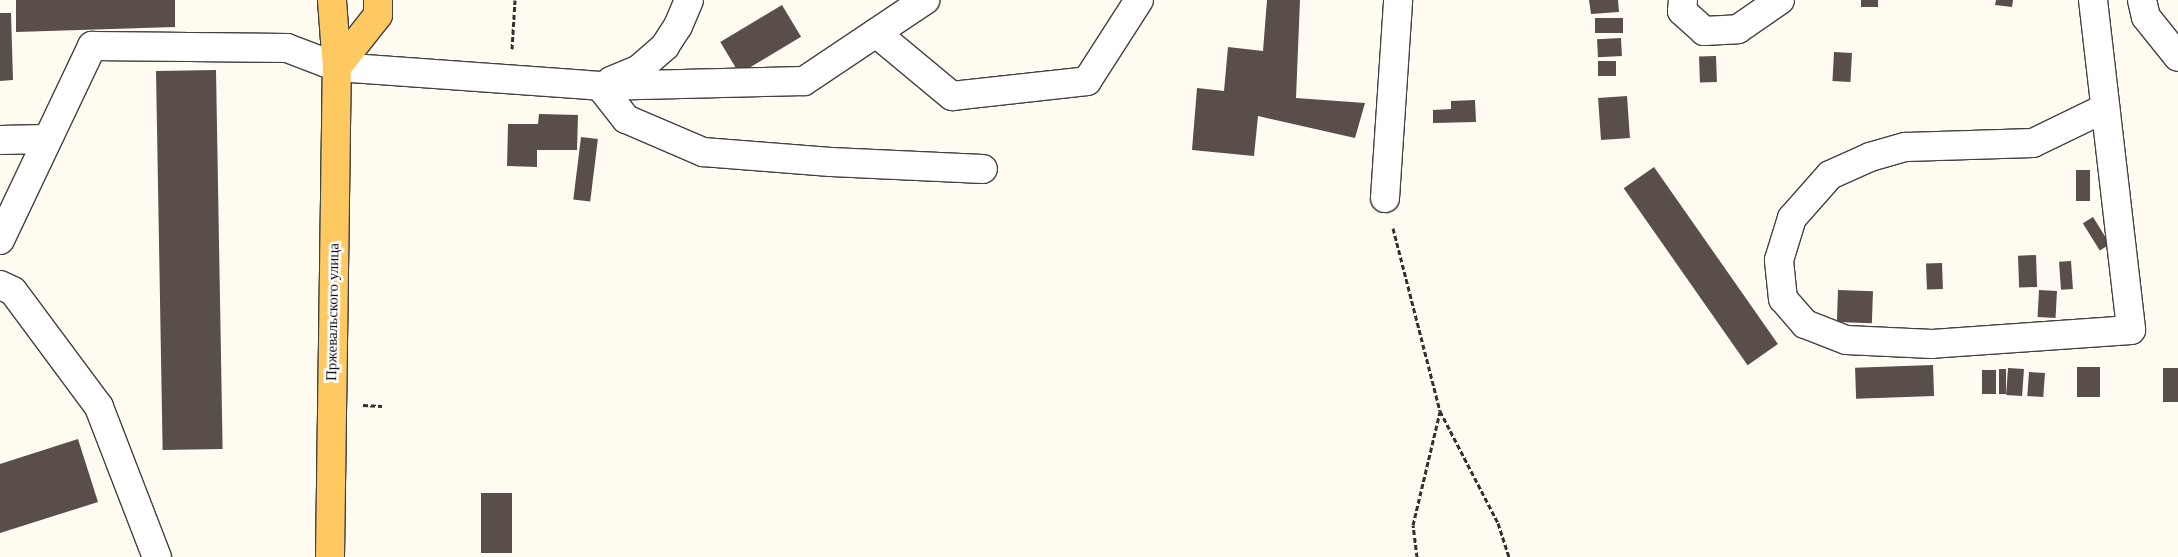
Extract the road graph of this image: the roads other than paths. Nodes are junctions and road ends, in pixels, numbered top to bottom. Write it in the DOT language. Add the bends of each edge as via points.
graph roads {
  1 [pos="332,0"];
  2 [pos="378,0"];
  3 [pos="689,0"];
  4 [pos="925,0"];
  5 [pos="1139,0"];
  6 [pos="1398,0"];
  7 [pos="1683,0"];
  8 [pos="1780,0"];
  9 [pos="2093,0"];
  10 [pos="2142,0"];
  11 [pos="876,33"];
  12 [pos="2178,58"];
  13 [pos="337,67"];
  14 [pos="600,86"];
  15 [pos="2106,108"];
  16 [pos="46,139"];
  17 [pos="0,140"];
  18 [pos="983,169"];
  19 [pos="1385,198"];
  20 [pos="0,240"];
  21 [pos="0,285"];
  22 [pos="157,557"];
  23 [pos="330,557"];
  1 -- 13 [label="main road, Пржевальского улица"];
  2 -- 13 [label="main road" via="378,15"];
  3 -- 14 [label="street" via="665,46 639,69"];
  4 -- 11 [label="street"];
  5 -- 11 [label="street" via="1088,81 952,96"];
  6 -- 19 [label="street"];
  7 -- 8 [label="street" via="1682,11 1704,32 1738,29"];
  9 -- 15 [label="street"];
  10 -- 12 [label="street" via="2146,17"];
  11 -- 14 [label="street" via="804,81"];
  13 -- 14 [label="street"];
  13 -- 16 [label="street" via="287,48 92,46"];
  13 -- 23 [label="main road, Пржевальского улица"];
  14 -- 18 [label="street" via="626,119 703,152"];
  15 -- 15 [label="street" via="2131,330 1932,344 1846,340 1805,324 1783,299 1780,260 1792,218 1830,175 1906,147 2033,143"];
  16 -- 17 [label="street"];
  16 -- 20 [label="street"];
  21 -- 22 [label="street" via="13,291 99,407"];
}
